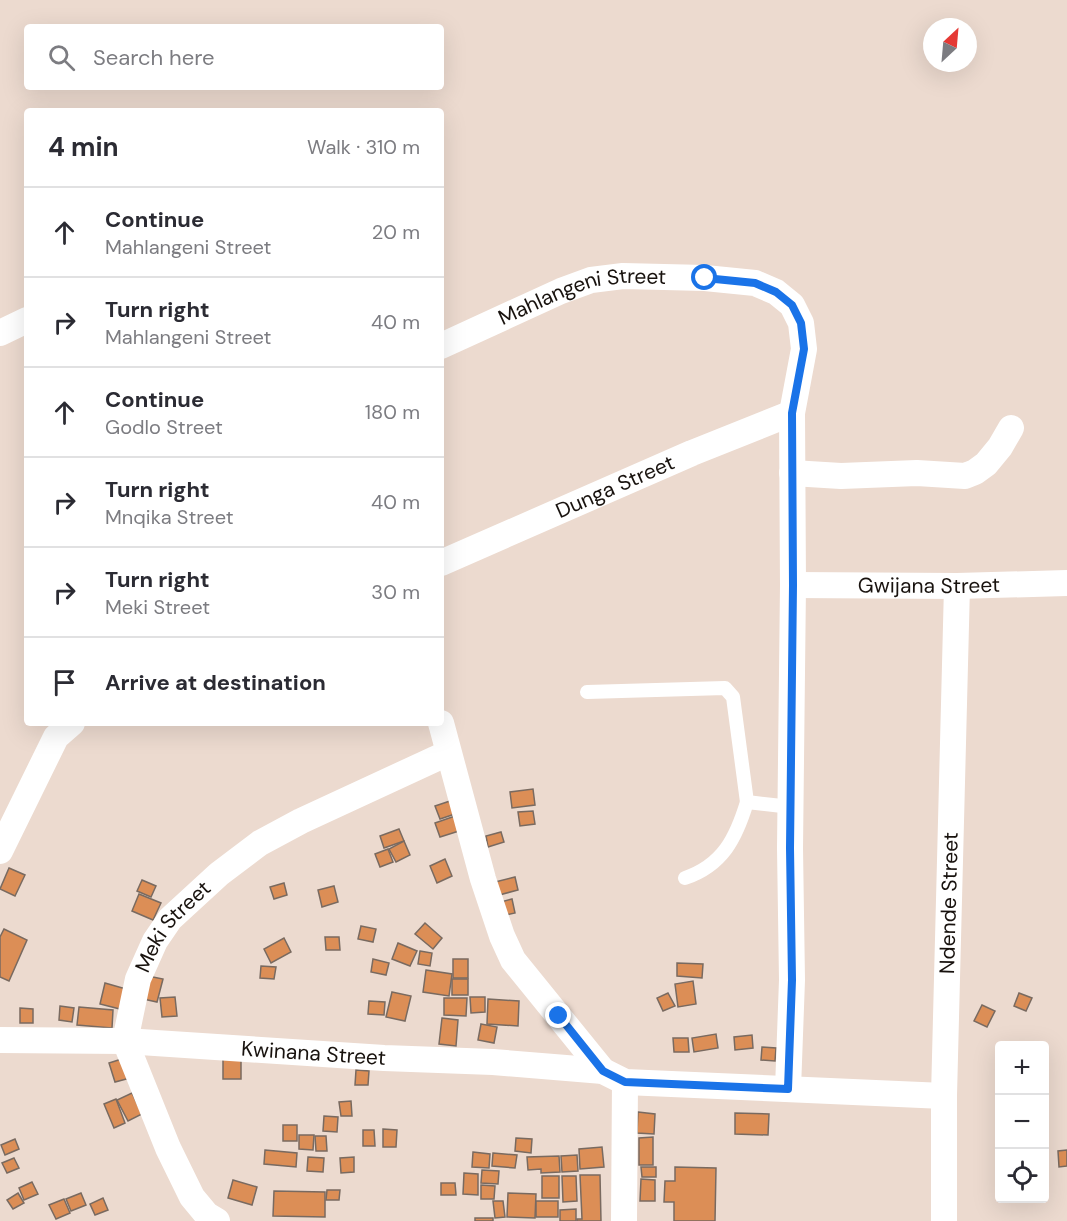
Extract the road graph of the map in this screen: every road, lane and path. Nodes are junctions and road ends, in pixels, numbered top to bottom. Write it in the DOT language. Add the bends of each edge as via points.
graph roads {
  1 [pos="24,321"];
  2 [pos="0,333"];
  3 [pos="444,345"];
  4 [pos="792,413"];
  5 [pos="1011,428"];
  6 [pos="792,472"];
  7 [pos="444,562"];
  8 [pos="1067,583"];
  9 [pos="793,585"];
  10 [pos="957,586"];
  11 [pos="587,692"];
  12 [pos="69,726"];
  13 [pos="442,726"];
  14 [pos="448,753"];
  15 [pos="747,802"];
  16 [pos="791,807"];
  17 [pos="0,851"];
  18 [pos="686,878"];
  19 [pos="0,1040"];
  20 [pos="125,1041"];
  21 [pos="614,1077"];
  22 [pos="788,1089"];
  23 [pos="944,1096"];
  24 [pos="217,1221"];
  25 [pos="624,1221"];
  26 [pos="944,1221"];
  1 -- 2 [label="street"];
  3 -- 4 [label="street, Mahlangeni Street" via="591,280 623,276 755,283 792,305 801,323 804,349"];
  4 -- 6 [label="street, Mahlangeni Street"];
  4 -- 7 [label="street, Dunga Street"];
  5 -- 6 [label="street" via="986,464 965,476"];
  6 -- 9 [label="street, Mahlangeni Street"];
  8 -- 10 [label="street, Gwijana Street"];
  9 -- 10 [label="street, Gwijana Street"];
  9 -- 16 [label="street, Mahlangeni Street"];
  10 -- 23 [label="street, Ndende Street"];
  11 -- 15 [label="lane" via="725,688 733,697"];
  12 -- 17 [label="street" via="56,737"];
  13 -- 14 [label="street"];
  14 -- 20 [label="street, Meki Street" via="301,821 260,843 219,874 170,919 155,941 138,979"];
  14 -- 21 [label="street" via="483,879 513,960"];
  15 -- 16 [label="lane"];
  15 -- 18 [label="lane" via="738,832 720,858"];
  16 -- 22 [label="street, Mahlangeni Street"];
  19 -- 20 [label="street, Kwinana Street"];
  20 -- 21 [label="street, Kwinana Street" via="493,1062"];
  20 -- 24 [label="street" via="192,1197"];
  21 -- 22 [label="street, Kwinana Street"];
  21 -- 25 [label="street"];
  22 -- 23 [label="street, Kwinana Street"];
  23 -- 26 [label="street, Ndende Street"];
}
